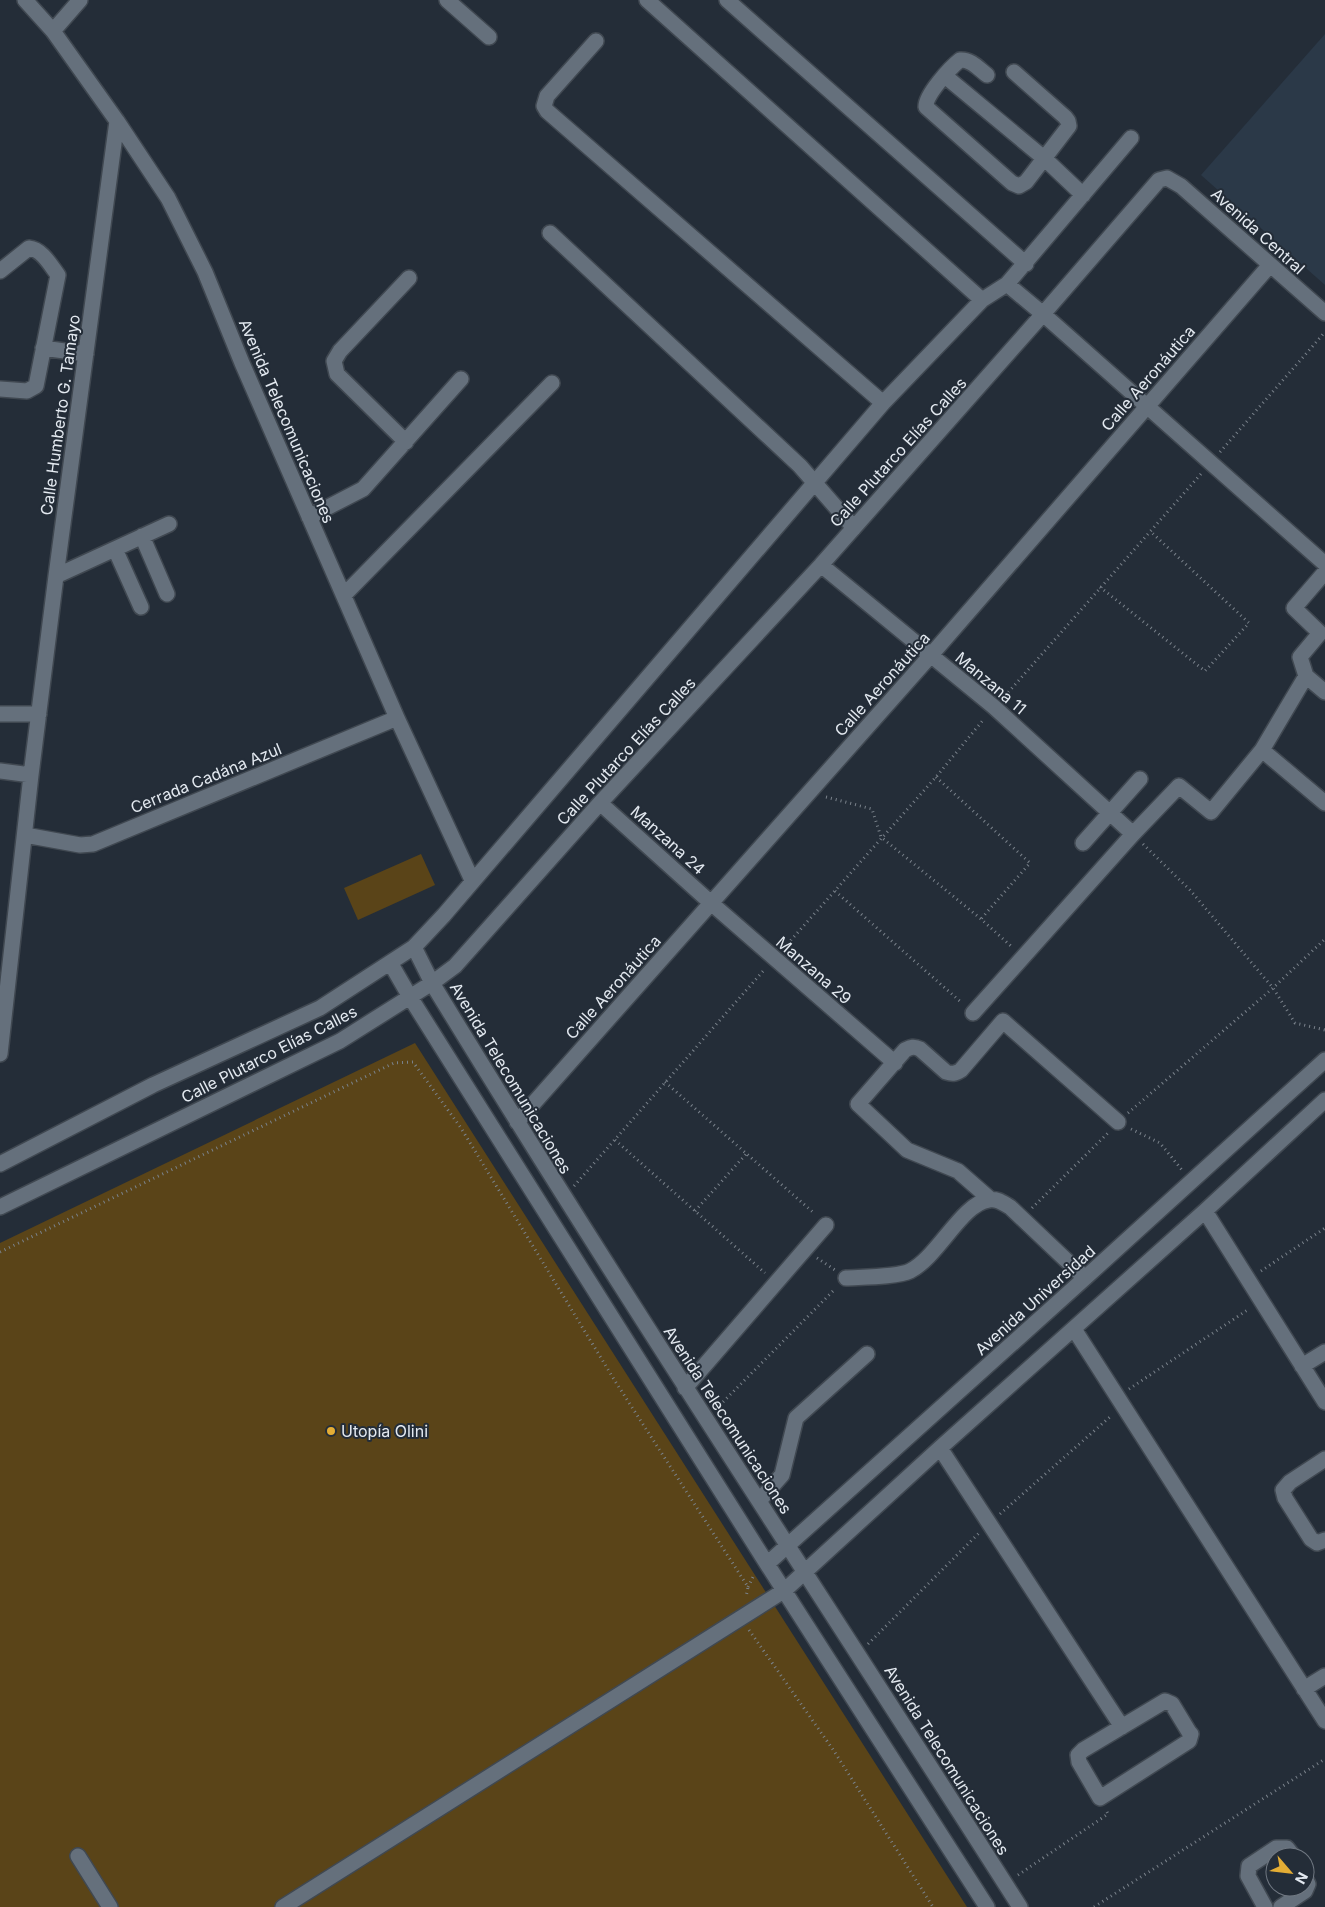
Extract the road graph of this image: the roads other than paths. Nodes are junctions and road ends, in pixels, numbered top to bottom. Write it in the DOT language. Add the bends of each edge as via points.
graph roads {
  1 [pos="80,0"];
  2 [pos="447,0"];
  3 [pos="647,0"];
  4 [pos="727,0"];
  5 [pos="27,1"];
  6 [pos="53,31"];
  7 [pos="488,37"];
  8 [pos="596,41"];
  9 [pos="1014,72"];
  10 [pos="987,75"];
  11 [pos="945,76"];
  12 [pos="117,121"];
  13 [pos="1131,138"];
  14 [pos="1045,160"];
  15 [pos="1167,178"];
  16 [pos="1082,195"];
  17 [pos="550,232"];
  18 [pos="1026,264"];
  19 [pos="1270,265"];
  20 [pos="0,271"];
  21 [pos="409,278"];
  22 [pos="1007,284"];
  23 [pos="982,300"];
  24 [pos="1325,313"];
  25 [pos="1044,314"];
  26 [pos="43,348"];
  27 [pos="86,354"];
  28 [pos="461,379"];
  29 [pos="552,383"];
  30 [pos="0,389"];
  31 [pos="883,402"];
  32 [pos="1147,406"];
  33 [pos="406,442"];
  34 [pos="815,484"];
  35 [pos="309,517"];
  36 [pos="169,524"];
  37 [pos="854,528"];
  38 [pos="142,536"];
  39 [pos="115,549"];
  40 [pos="1325,564"];
  41 [pos="821,565"];
  42 [pos="1325,572"];
  43 [pos="56,576"];
  44 [pos="167,594"];
  45 [pos="344,595"];
  46 [pos="141,607"];
  47 [pos="931,655"];
  48 [pos="1306,676"];
  49 [pos="1325,692"];
  50 [pos="0,714"];
  51 [pos="39,714"];
  52 [pos="397,718"];
  53 [pos="1262,750"];
  54 [pos="0,771"];
  55 [pos="31,775"];
  56 [pos="1140,779"];
  57 [pos="600,803"];
  58 [pos="1325,803"];
  59 [pos="1110,813"];
  60 [pos="1133,834"];
  61 [pos="25,835"];
  62 [pos="1083,843"];
  63 [pos="472,880"];
  64 [pos="711,903"];
  65 [pos="414,947"];
  66 [pos="391,964"];
  67 [pos="432,983"];
  68 [pos="410,997"];
  69 [pos="972,1013"];
  70 [pos="0,1054"];
  71 [pos="1324,1062"];
  72 [pos="895,1063"];
  73 [pos="1325,1100"];
  74 [pos="516,1122"];
  75 [pos="1118,1122"];
  76 [pos="0,1164"];
  77 [pos="990,1199"];
  78 [pos="0,1207"];
  79 [pos="1206,1211"];
  80 [pos="826,1224"];
  81 [pos="846,1278"];
  82 [pos="1086,1278"];
  83 [pos="1074,1329"];
  84 [pos="1325,1352"];
  85 [pos="867,1354"];
  86 [pos="1302,1366"];
  87 [pos="685,1388"];
  88 [pos="1325,1402"];
  89 [pos="940,1448"];
  90 [pos="1325,1459"];
  91 [pos="759,1501"];
  92 [pos="1325,1540"];
  93 [pos="789,1545"];
  94 [pos="767,1564"];
  95 [pos="804,1571"];
  96 [pos="785,1590"];
  97 [pos="1325,1676"];
  98 [pos="1304,1689"];
  99 [pos="1325,1721"];
  100 [pos="1122,1726"];
  101 [pos="1265,1855"];
  102 [pos="78,1856"];
  103 [pos="1297,1897"];
  104 [pos="110,1907"];
  105 [pos="283,1907"];
  106 [pos="987,1907"];
  107 [pos="1020,1907"];
  108 [pos="1265,1907"];
  109 [pos="1281,1907"];
  1 -- 6 [label="street"];
  2 -- 7 [label="street"];
  3 -- 23 [label="street"];
  4 -- 18 [label="street"];
  5 -- 6 [label="street, Avenida Telecomunicaciones"];
  6 -- 12 [label="street, Avenida Telecomunicaciones"];
  8 -- 31 [label="street" via="547,96 544,106 547,111"];
  9 -- 14 [label="street" via="1068,121 1067,131"];
  10 -- 11 [label="street" via="966,60 960,60"];
  11 -- 14 [label="street"];
  11 -- 14 [label="street" via="927,99 928,110 1012,183 1023,185"];
  12 -- 27 [label="street, Calle Humberto G. Tamayo"];
  12 -- 35 [label="street, Avenida Telecomunicaciones" via="168,198 205,272"];
  13 -- 16 [label="street, Calle Plutarco Elías Calles"];
  14 -- 16 [label="street"];
  15 -- 19 [label="street, Avenida Central" via="1182,186"];
  15 -- 25 [label="street, Calle Plutarco Elías Calles" via="1158,180 1151,187"];
  16 -- 18 [label="street, Calle Plutarco Elías Calles"];
  17 -- 34 [label="street" via="800,466"];
  18 -- 22 [label="street, Calle Plutarco Elías Calles"];
  19 -- 24 [label="street, Avenida Central"];
  19 -- 32 [label="street, Calle Aeronáutica"];
  20 -- 26 [label="street" via="30,248 35,248 58,275"];
  21 -- 33 [label="street" via="334,361 337,374"];
  22 -- 23 [label="street, Calle Plutarco Elías Calles"];
  22 -- 25 [label="street"];
  23 -- 31 [label="street, Calle Plutarco Elías Calles"];
  25 -- 32 [label="street"];
  25 -- 37 [label="street, Calle Plutarco Elías Calles"];
  26 -- 27 [label="street"];
  26 -- 30 [label="street" via="36,386 27,391"];
  27 -- 43 [label="street, Calle Humberto G. Tamayo"];
  28 -- 33 [label="street"];
  29 -- 45 [label="street"];
  31 -- 34 [label="street, Calle Plutarco Elías Calles"];
  32 -- 40 [label="street"];
  32 -- 47 [label="street, Calle Aeronáutica"];
  33 -- 35 [label="street" via="363,489"];
  34 -- 37 [label="street"];
  34 -- 63 [label="street, Calle Plutarco Elías Calles"];
  35 -- 45 [label="street, Avenida Telecomunicaciones"];
  36 -- 38 [label="street"];
  37 -- 41 [label="street, Calle Plutarco Elías Calles"];
  38 -- 39 [label="street"];
  38 -- 44 [label="street"];
  39 -- 43 [label="street"];
  39 -- 46 [label="street"];
  41 -- 47 [label="street, Manzana 11"];
  41 -- 57 [label="street, Calle Plutarco Elías Calles"];
  42 -- 48 [label="street" via="1294,608 1320,634 1300,657"];
  43 -- 51 [label="street, Calle Humberto G. Tamayo"];
  45 -- 52 [label="street, Avenida Telecomunicaciones"];
  47 -- 59 [label="street, Manzana 11" via="994,707"];
  47 -- 64 [label="street, Calle Aeronáutica"];
  48 -- 49 [label="street"];
  48 -- 53 [label="street"];
  50 -- 51 [label="street"];
  51 -- 55 [label="street, Calle Humberto G. Tamayo"];
  52 -- 61 [label="street, Cerrada Cadána Azul" via="93,844 80,845"];
  52 -- 63 [label="street, Avenida Telecomunicaciones"];
  53 -- 58 [label="street"];
  53 -- 60 [label="street" via="1211,812 1179,786"];
  54 -- 55 [label="street"];
  55 -- 61 [label="street, Calle Humberto G. Tamayo"];
  56 -- 59 [label="street"];
  57 -- 64 [label="street, Manzana 24"];
  57 -- 67 [label="street, Calle Plutarco Elías Calles" via="454,966"];
  59 -- 60 [label="street, Manzana 11"];
  59 -- 62 [label="street"];
  60 -- 69 [label="street"];
  61 -- 70 [label="street, Calle Humberto G. Tamayo"];
  63 -- 65 [label="street, Calle Plutarco Elías Calles"];
  64 -- 72 [label="street, Manzana 29"];
  64 -- 74 [label="street, Calle Aeronáutica"];
  65 -- 66 [label="street, Calle Plutarco Elías Calles"];
  65 -- 67 [label="street, Avenida Telecomunicaciones"];
  66 -- 68 [label="street"];
  66 -- 76 [label="street, Calle Plutarco Elías Calles" via="320,1008 153,1086"];
  67 -- 68 [label="street, Calle Plutarco Elías Calles"];
  67 -- 74 [label="street, Avenida Telecomunicaciones"];
  68 -- 78 [label="street, Calle Plutarco Elías Calles" via="340,1041"];
  68 -- 94 [label="street"];
  71 -- 82 [label="street, Avenida Universidad"];
  72 -- 75 [label="street" via="905,1050 915,1047 946,1072 956,1074 1002,1021"];
  72 -- 77 [label="street" via="858,1104 907,1150 958,1170"];
  73 -- 79 [label="street"];
  74 -- 87 [label="street, Avenida Telecomunicaciones"];
  77 -- 81 [label="street" via="979,1202 970,1210 923,1264 908,1272"];
  77 -- 82 [label="street" via="1000,1201"];
  79 -- 83 [label="street"];
  79 -- 86 [label="street"];
  80 -- 87 [label="street"];
  82 -- 93 [label="street, Avenida Universidad"];
  83 -- 89 [label="street"];
  83 -- 98 [label="street"];
  84 -- 86 [label="street"];
  85 -- 91 [label="street" via="796,1418 782,1475"];
  86 -- 88 [label="street"];
  87 -- 91 [label="street, Avenida Telecomunicaciones"];
  89 -- 95 [label="street"];
  89 -- 100 [label="street"];
  90 -- 92 [label="street" via="1283,1490 1311,1539 1317,1543"];
  91 -- 93 [label="street, Avenida Telecomunicaciones"];
  93 -- 94 [label="street, Avenida Universidad"];
  93 -- 95 [label="street, Avenida Telecomunicaciones"];
  94 -- 96 [label="street"];
  95 -- 96 [label="street"];
  95 -- 107 [label="street, Avenida Telecomunicaciones"];
  96 -- 105 [label="street"];
  96 -- 106 [label="street"];
  97 -- 98 [label="street"];
  98 -- 99 [label="street"];
  100 -- 100 [label="street" via="1078,1755 1078,1762 1100,1798 1190,1738 1190,1732 1169,1701"];
  101 -- 108 [label="street" via="1249,1866 1248,1876"];
  102 -- 104 [label="street"];
  103 -- 109 [label="street"];
}
